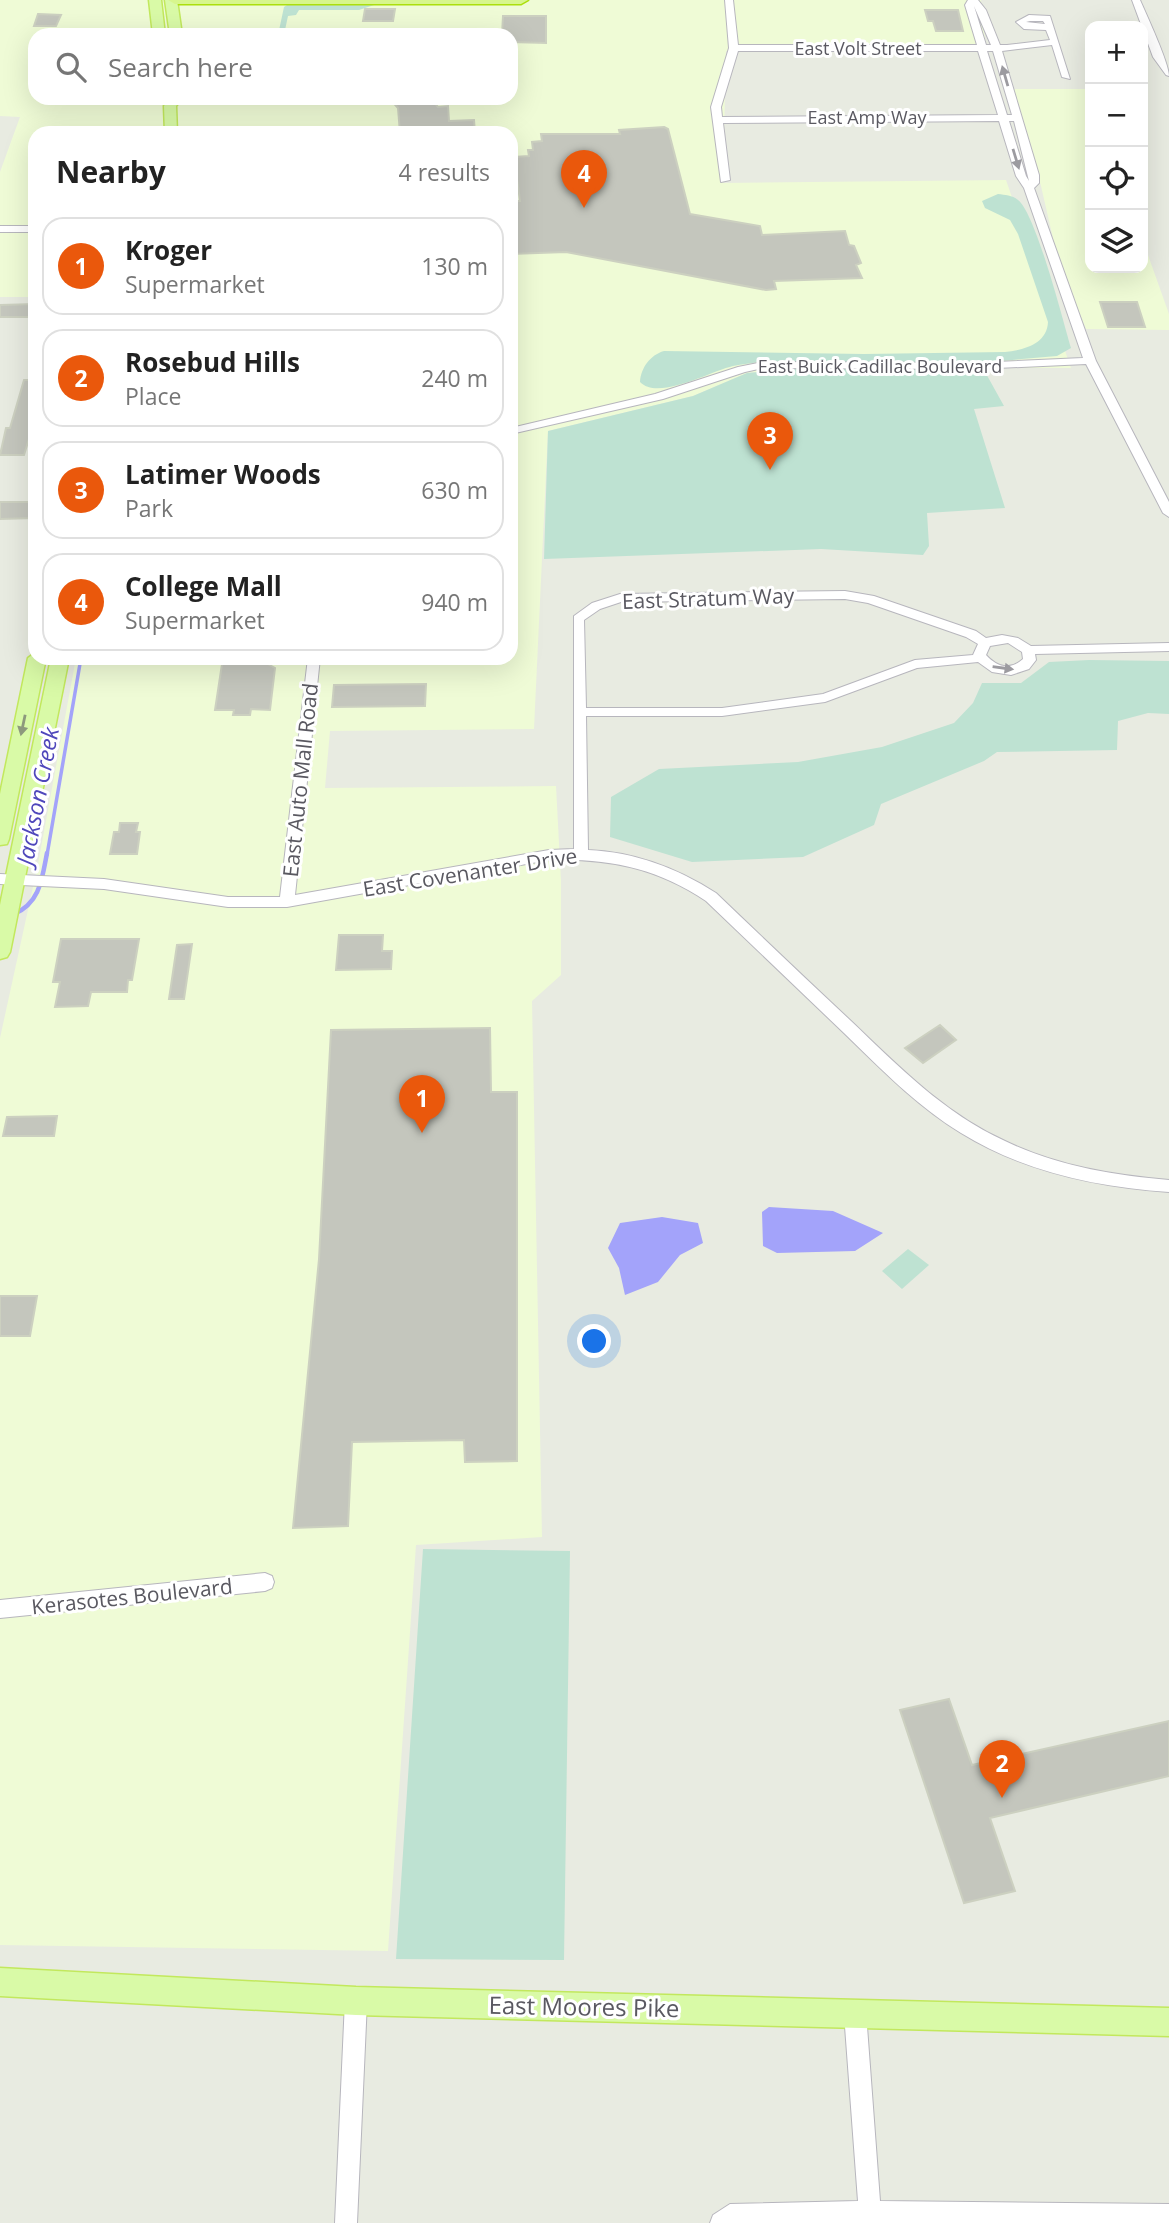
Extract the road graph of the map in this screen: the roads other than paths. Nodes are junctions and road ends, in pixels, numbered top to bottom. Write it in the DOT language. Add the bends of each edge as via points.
graph roads {
  1 [pos="155,0"];
  2 [pos="173,0"];
  3 [pos="522,0"];
  4 [pos="729,0"];
  5 [pos="973,0"];
  6 [pos="1136,0"];
  7 [pos="1050,27"];
  8 [pos="158,28"];
  9 [pos="175,28"];
  10 [pos="1054,42"];
  11 [pos="734,48"];
  12 [pos="982,48"];
  13 [pos="996,48"];
  14 [pos="1169,73"];
  15 [pos="1067,77"];
  16 [pos="169,105"];
  17 [pos="1003,117"];
  18 [pos="1017,118"];
  19 [pos="718,120"];
  20 [pos="171,126"];
  21 [pos="725,180"];
  22 [pos="1030,188"];
  23 [pos="0,229"];
  24 [pos="28,229"];
  25 [pos="1090,361"];
  26 [pos="518,429"];
  27 [pos="1169,513"];
  28 [pos="985,643"];
  29 [pos="1169,647"];
  30 [pos="1028,650"];
  31 [pos="981,658"];
  32 [pos="36,665"];
  33 [pos="60,665"];
  34 [pos="313,665"];
  35 [pos="30,691"];
  36 [pos="55,691"];
  37 [pos="579,712"];
  38 [pos="0,839"];
  39 [pos="581,853"];
  40 [pos="15,879"];
  41 [pos="287,902"];
  42 [pos="0,952"];
  43 [pos="1169,1186"];
  44 [pos="265,1582"];
  45 [pos="0,1609"];
  46 [pos="0,1982"];
  47 [pos="356,2001"];
  48 [pos="855,2013"];
  49 [pos="1169,2022"];
  50 [pos="870,2212"];
  51 [pos="1169,2215"];
  52 [pos="346,2223"];
  53 [pos="721,2223"];
  1 -- 8 [label="main road"];
  2 -- 3 [label="highway"];
  2 -- 9 [label="main road"];
  4 -- 11 [label="street"];
  5 -- 12 [label="street" via="970,5"];
  5 -- 13 [label="street" via="981,5"];
  6 -- 14 [label="street"];
  7 -- 10 [label="street"];
  10 -- 13 [label="street, East Volt Street"];
  10 -- 15 [label="street"];
  11 -- 12 [label="street, East Volt Street"];
  11 -- 19 [label="street" via="717,98"];
  12 -- 13 [label="street, East Volt Street"];
  12 -- 17 [label="street"];
  18 -- 13 [label="street, one-way"];
  16 -- 20 [label="main road"];
  17 -- 18 [label="street, East Amp Way"];
  17 -- 19 [label="street, East Amp Way"];
  17 -- 22 [label="street, one-way" via="1021,176"];
  18 -- 22 [label="street" via="1034,175"];
  19 -- 21 [label="street"];
  22 -- 25 [label="street"];
  23 -- 24 [label="street"];
  25 -- 26 [label="street, East Buick Cadillac Boulevard" via="975,366 763,365 733,370 698,386"];
  25 -- 27 [label="street"];
  28 -- 30 [label="street" via="1007,639"];
  28 -- 31 [label="street"];
  28 -- 37 [label="street, East Stratum Way" via="870,599 845,595 620,598 578,618"];
  29 -- 30 [label="street"];
  31 -- 30 [label="street, one-way" via="996,669 1013,670 1030,660"];
  31 -- 37 [label="street" via="915,664 825,698 722,712"];
  32 -- 35 [label="main road"];
  33 -- 36 [label="main road"];
  34 -- 41 [label="street, East Auto Mall Road"];
  35 -- 36 [label="street"];
  35 -- 38 [label="main road, one-way"];
  36 -- 40 [label="main road"];
  37 -- 39 [label="street, East Stratum Way"];
  39 -- 41 [label="street, East Covenanter Drive"];
  39 -- 43 [label="street, East Covenanter Drive" via="647,863 698,887 912,1089 965,1128 1059,1168 1122,1182"];
  40 -- 41 [label="street, East Covenanter Drive" via="104,884 228,902"];
  40 -- 42 [label="main road"];
  44 -- 45 [label="street, Kerasotes Boulevard"];
  46 -- 47 [label="main road, East Moores Pike"];
  47 -- 48 [label="main road, East Moores Pike"];
  47 -- 52 [label="street"];
  48 -- 49 [label="main road, East Moores Pike"];
  48 -- 50 [label="street"];
  50 -- 51 [label="street"];
  50 -- 53 [label="street" via="730,2215"];
}
